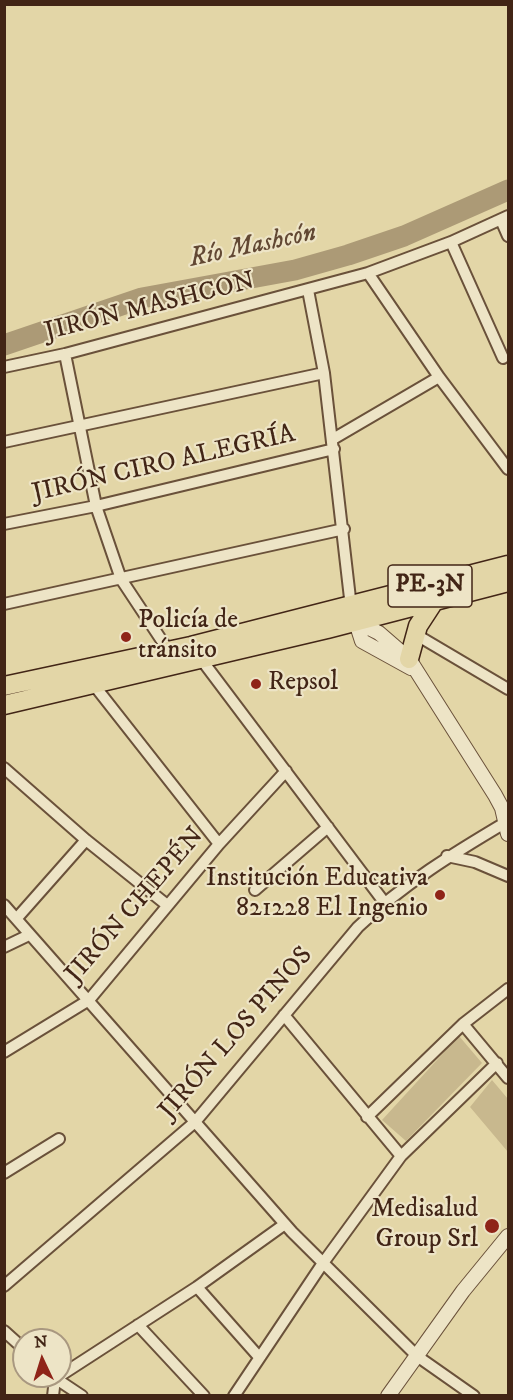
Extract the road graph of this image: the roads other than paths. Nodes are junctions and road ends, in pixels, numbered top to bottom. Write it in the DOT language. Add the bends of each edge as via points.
graph roads {
  1 [pos="505,218"];
  2 [pos="508,236"];
  3 [pos="451,242"];
  4 [pos="368,273"];
  5 [pos="308,290"];
  6 [pos="65,354"];
  7 [pos="503,358"];
  8 [pos="4,367"];
  9 [pos="324,373"];
  10 [pos="439,377"];
  11 [pos="80,427"];
  12 [pos="4,442"];
  13 [pos="333,444"];
  14 [pos="508,469"];
  15 [pos="96,507"];
  16 [pos="4,524"];
  17 [pos="344,529"];
  18 [pos="508,565"];
  19 [pos="121,579"];
  20 [pos="508,582"];
  21 [pos="433,603"];
  22 [pos="4,604"];
  23 [pos="353,614"];
  24 [pos="415,634"];
  25 [pos="168,650"];
  26 [pos="196,652"];
  27 [pos="413,665"];
  28 [pos="94,685"];
  29 [pos="4,686"];
  30 [pos="508,689"];
  31 [pos="4,705"];
  32 [pos="4,768"];
  33 [pos="286,771"];
  34 [pos="508,826"];
  35 [pos="328,827"];
  36 [pos="86,840"];
  37 [pos="219,844"];
  38 [pos="447,856"];
  39 [pos="508,876"];
  40 [pos="255,890"];
  41 [pos="384,902"];
  42 [pos="4,905"];
  43 [pos="167,905"];
  44 [pos="17,918"];
  45 [pos="29,935"];
  46 [pos="4,948"];
  47 [pos="508,989"];
  48 [pos="89,1000"];
  49 [pos="284,1015"];
  50 [pos="463,1024"];
  51 [pos="4,1052"];
  52 [pos="497,1063"];
  53 [pos="508,1078"];
  54 [pos="367,1117"];
  55 [pos="195,1122"];
  56 [pos="59,1140"];
  57 [pos="401,1156"];
  58 [pos="4,1173"];
  59 [pos="285,1224"];
  60 [pos="508,1236"];
  61 [pos="323,1263"];
  62 [pos="4,1286"];
  63 [pos="197,1287"];
  64 [pos="138,1326"];
  65 [pos="417,1356"];
  66 [pos="259,1357"];
  67 [pos="72,1367"];
  68 [pos="204,1395"];
  69 [pos="234,1395"];
  70 [pos="388,1395"];
  71 [pos="474,1395"];
  1 -- 2 [label="street"];
  1 -- 3 [label="street, JIRÓN MASHCON"];
  3 -- 4 [label="street, JIRÓN MASHCON"];
  3 -- 7 [label="street"];
  4 -- 5 [label="street, JIRÓN MASHCON"];
  4 -- 10 [label="street"];
  5 -- 6 [label="street, JIRÓN MASHCON"];
  5 -- 9 [label="street"];
  6 -- 8 [label="street, JIRÓN MASHCON"];
  6 -- 11 [label="street"];
  9 -- 11 [label="street"];
  9 -- 13 [label="street"];
  10 -- 13 [label="street, JIRÓN CIRO ALEGRÍA"];
  10 -- 14 [label="street"];
  11 -- 12 [label="street"];
  11 -- 15 [label="street"];
  13 -- 15 [label="street, JIRÓN CIRO ALEGRÍA"];
  13 -- 17 [label="street"];
  15 -- 16 [label="street, JIRÓN CIRO ALEGRÍA"];
  15 -- 19 [label="street"];
  17 -- 19 [label="street"];
  17 -- 23 [label="street"];
  18 -- 23 [label="highway, PE-3N"];
  19 -- 22 [label="street"];
  19 -- 25 [label="street"];
  20 -- 21 [label="highway, PE-3N"];
  21 -- 23 [label="highway, PE-3N"];
  21 -- 24 [label="highway"];
  23 -- 26 [label="highway, PE-3N"];
  23 -- 27 [label="street" via="362,641"];
  24 -- 27 [label="highway"];
  24 -- 30 [label="street"];
  25 -- 26 [label="highway, PE-3N"];
  25 -- 29 [label="highway, PE-3N"];
  26 -- 28 [label="highway, PE-3N"];
  26 -- 33 [label="street"];
  27 -- 34 [label="street" via="495,795"];
  28 -- 31 [label="highway, PE-3N"];
  28 -- 37 [label="street"];
  32 -- 36 [label="street"];
  33 -- 35 [label="street"];
  33 -- 37 [label="street, JIRÓN CHEPÉN"];
  34 -- 38 [label="street, JIRÓN LOS PINOS"];
  35 -- 40 [label="street"];
  35 -- 41 [label="street"];
  36 -- 43 [label="street"];
  36 -- 44 [label="street"];
  37 -- 43 [label="street, JIRÓN CHEPÉN"];
  38 -- 39 [label="street" via="475,862"];
  38 -- 41 [label="street, JIRÓN LOS PINOS"];
  41 -- 49 [label="street, JIRÓN LOS PINOS"];
  42 -- 44 [label="street"];
  43 -- 48 [label="street, JIRÓN CHEPÉN"];
  44 -- 45 [label="street"];
  45 -- 46 [label="street"];
  45 -- 48 [label="street"];
  47 -- 50 [label="street"];
  48 -- 51 [label="street, JIRÓN CHEPÉN"];
  48 -- 55 [label="street"];
  49 -- 54 [label="street"];
  49 -- 55 [label="street, JIRÓN LOS PINOS"];
  50 -- 52 [label="street"];
  50 -- 54 [label="street"];
  52 -- 53 [label="street"];
  52 -- 57 [label="street"];
  54 -- 57 [label="street"];
  55 -- 59 [label="street"];
  55 -- 62 [label="street, JIRÓN LOS PINOS"];
  56 -- 58 [label="street"];
  57 -- 61 [label="street"];
  59 -- 61 [label="street"];
  59 -- 63 [label="street"];
  60 -- 65 [label="street"];
  61 -- 65 [label="street"];
  61 -- 66 [label="street"];
  63 -- 64 [label="street"];
  63 -- 66 [label="street"];
  64 -- 67 [label="street"];
  64 -- 68 [label="street"];
  65 -- 70 [label="street"];
  65 -- 71 [label="street"];
  66 -- 69 [label="street"];
}
